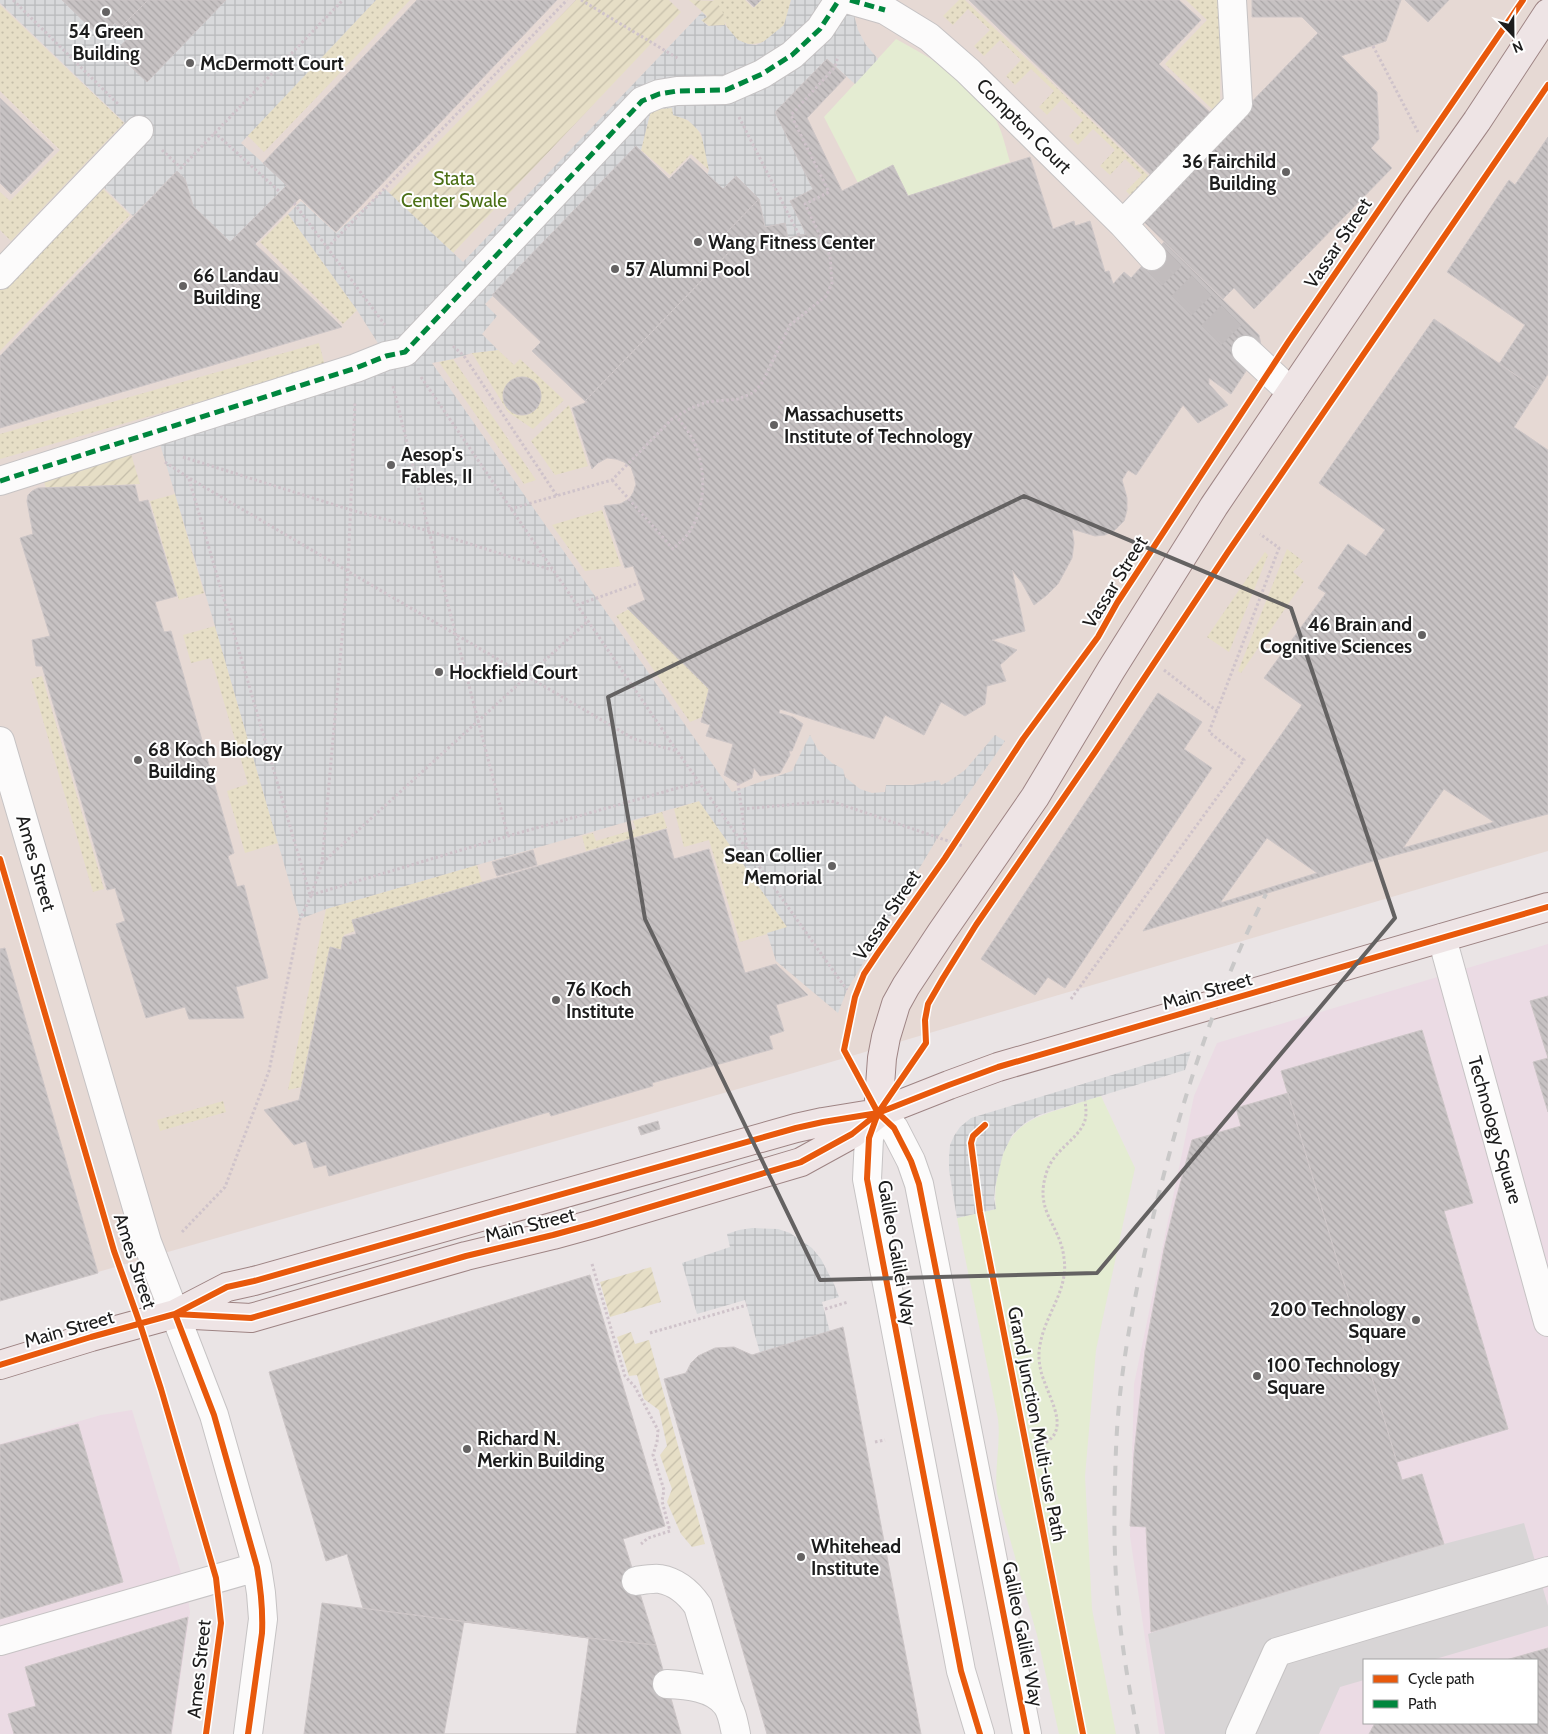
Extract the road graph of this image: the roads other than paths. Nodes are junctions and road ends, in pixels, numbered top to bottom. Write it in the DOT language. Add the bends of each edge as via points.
graph roads {
  1 [pos="839,0"];
  2 [pos="850,0"];
  3 [pos="1232,0"];
  4 [pos="1548,13"];
  5 [pos="139,130"];
  6 [pos="1123,224"];
  7 [pos="1152,256"];
  8 [pos="0,275"];
  9 [pos="1246,350"];
  10 [pos="1291,392"];
  11 [pos="0,481"];
  12 [pos="0,741"];
  13 [pos="1548,907"];
  14 [pos="1442,938"];
  15 [pos="878,1113"];
  16 [pos="176,1314"];
  17 [pos="1548,1322"];
  18 [pos="0,1365"];
  19 [pos="257,1567"];
  20 [pos="1548,1571"];
  21 [pos="636,1581"];
  22 [pos="0,1641"];
  23 [pos="667,1684"];
  24 [pos="727,1704"];
  25 [pos="248,1734"];
  26 [pos="736,1734"];
  27 [pos="980,1734"];
  28 [pos="1027,1734"];
  29 [pos="1240,1734"];
  1 -- 11 [label="street" via="820,29 792,55 762,74 726,90 677,91 642,101 430,326 395,354"];
  2 -- 6 [label="street, Compton Court" via="885,10 929,37 968,71"];
  3 -- 6 [label="street" via="1238,104"];
  4 -- 10 [label="main road"];
  5 -- 8 [label="street"];
  6 -- 7 [label="street, Compton Court"];
  9 -- 10 [label="street"];
  10 -- 15 [label="main road" via="1209,514 1035,797 896,1004 882,1058"];
  12 -- 16 [label="street, Ames Street" via="147,1242"];
  13 -- 14 [label="main road, Main Street"];
  14 -- 15 [label="main road, Main Street" via="998,1067"];
  14 -- 17 [label="street, Technology Square"];
  15 -- 16 [label="main road, Main Street" via="796,1128 227,1287"];
  15 -- 16 [label="main road, Main Street" via="852,1134 801,1162 577,1229 466,1256 251,1318"];
  15 -- 27 [label="street, Galileo Galilei Way" via="869,1138 867,1179 961,1671"];
  15 -- 28 [label="street, Galileo Galilei Way" via="894,1128 919,1184"];
  16 -- 18 [label="main road, Main Street"];
  16 -- 19 [label="street, Ames Street" via="214,1415"];
  19 -- 22 [label="street"];
  19 -- 25 [label="street, Ames Street" via="263,1619"];
  20 -- 29 [label="street" via="1276,1652"];
  21 -- 24 [label="street" via="659,1579 675,1585 689,1594 698,1606"];
  23 -- 24 [label="street" via="713,1692"];
  24 -- 26 [label="street"];
}
